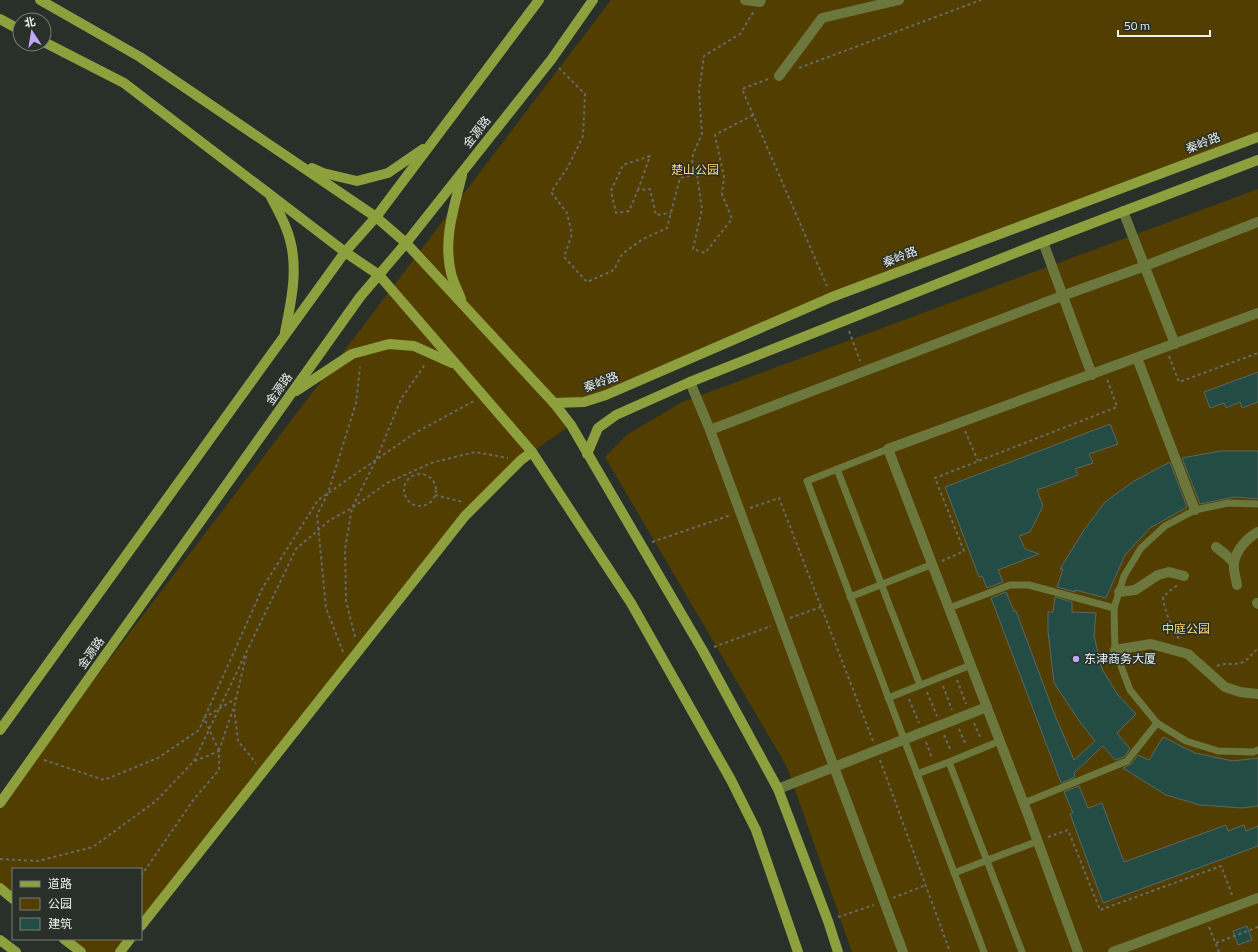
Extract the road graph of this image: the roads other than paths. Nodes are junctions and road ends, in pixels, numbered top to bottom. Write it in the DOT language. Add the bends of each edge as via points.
graph roads {
  1 [pos="40,0"];
  2 [pos="538,0"];
  3 [pos="593,0"];
  4 [pos="746,0"];
  5 [pos="899,0"];
  6 [pos="760,1"];
  7 [pos="0,20"];
  8 [pos="12,26"];
  9 [pos="52,46"];
  10 [pos="779,76"];
  11 [pos="1258,137"];
  12 [pos="430,145"];
  13 [pos="285,156"];
  14 [pos="1258,160"];
  15 [pos="463,172"];
  16 [pos="269,194"];
  17 [pos="1123,211"];
  18 [pos="376,217"];
  19 [pos="1258,222"];
  20 [pos="1043,242"];
  21 [pos="406,243"];
  22 [pos="345,252"];
  23 [pos="1145,266"];
  24 [pos="379,275"];
  25 [pos="1062,296"];
  26 [pos="463,305"];
  27 [pos="1258,313"];
  28 [pos="284,337"];
  29 [pos="1171,346"];
  30 [pos="1137,358"];
  31 [pos="456,365"];
  32 [pos="1092,375"];
  33 [pos="690,382"];
  34 [pos="291,394"];
  35 [pos="554,403"];
  36 [pos="710,430"];
  37 [pos="888,449"];
  38 [pos="532,452"];
  39 [pos="587,454"];
  40 [pos="837,469"];
  41 [pos="1258,504"];
  42 [pos="1195,510"];
  43 [pos="1258,532"];
  44 [pos="1216,547"];
  45 [pos="1234,563"];
  46 [pos="933,564"];
  47 [pos="1184,576"];
  48 [pos="881,585"];
  49 [pos="1237,586"];
  50 [pos="1119,592"];
  51 [pos="850,597"];
  52 [pos="950,608"];
  53 [pos="1114,608"];
  54 [pos="1115,650"];
  55 [pos="971,665"];
  56 [pos="920,685"];
  57 [pos="1258,694"];
  58 [pos="888,698"];
  59 [pos="987,707"];
  60 [pos="1157,723"];
  61 [pos="0,730"];
  62 [pos="904,740"];
  63 [pos="1000,741"];
  64 [pos="1258,750"];
  65 [pos="949,762"];
  66 [pos="834,767"];
  67 [pos="917,774"];
  68 [pos="778,789"];
  69 [pos="1024,803"];
  70 [pos="1,804"];
  71 [pos="1038,841"];
  72 [pos="987,860"];
  73 [pos="954,873"];
  74 [pos="0,888"];
  75 [pos="12,897"];
  76 [pos="1258,898"];
  77 [pos="142,925"];
  78 [pos="0,940"];
  79 [pos="65,940"];
  80 [pos="129,940"];
  81 [pos="16,952"];
  82 [pos="81,952"];
  83 [pos="120,952"];
  84 [pos="798,952"];
  85 [pos="838,952"];
  86 [pos="903,952"];
  87 [pos="984,952"];
  88 [pos="1022,952"];
  89 [pos="1078,952"];
  90 [pos="1113,952"];
  1 -- 13 [label="main road" via="140,57"];
  2 -- 12 [label="main road"];
  3 -- 15 [label="main road, 金源路" via="552,60"];
  4 -- 6 [label="street"];
  5 -- 10 [label="street" via="822,18"];
  7 -- 8 [label="main road"];
  9 -- 16 [label="main road" via="124,83"];
  11 -- 35 [label="main road, 秦岭路" via="832,297 606,395 584,402"];
  12 -- 13 [label="main road" via="388,173 356,181 324,173"];
  12 -- 18 [label="main road"];
  13 -- 18 [label="main road"];
  14 -- 17 [label="main road"];
  15 -- 21 [label="main road, 金源路"];
  15 -- 26 [label="main road" via="449,229 449,252 451,274"];
  16 -- 22 [label="main road"];
  16 -- 28 [label="main road" via="287,229 292,249 292,299"];
  17 -- 20 [label="main road"];
  17 -- 23 [label="street"];
  18 -- 21 [label="main road"];
  18 -- 22 [label="main road"];
  19 -- 23 [label="street"];
  20 -- 25 [label="street"];
  20 -- 33 [label="main road"];
  21 -- 24 [label="main road, 金源路"];
  21 -- 26 [label="main road"];
  22 -- 24 [label="main road"];
  22 -- 28 [label="main road"];
  23 -- 25 [label="street"];
  23 -- 29 [label="street"];
  24 -- 31 [label="main road"];
  24 -- 34 [label="main road, 金源路" via="360,297"];
  25 -- 32 [label="street"];
  25 -- 36 [label="street"];
  26 -- 35 [label="main road"];
  27 -- 29 [label="street"];
  28 -- 61 [label="main road"];
  29 -- 30 [label="street"];
  30 -- 32 [label="street"];
  30 -- 42 [label="street"];
  31 -- 34 [label="main road" via="414,346 389,344 352,354"];
  31 -- 38 [label="main road"];
  32 -- 37 [label="street"];
  33 -- 36 [label="street"];
  33 -- 39 [label="main road" via="616,415 598,428"];
  34 -- 70 [label="main road, 金源路"];
  35 -- 39 [label="main road" via="571,425"];
  36 -- 66 [label="street"];
  37 -- 40 [label="lane"];
  37 -- 46 [label="street"];
  38 -- 77 [label="main road" via="465,516"];
  38 -- 84 [label="main road" via="631,603 731,780 756,830"];
  39 -- 68 [label="main road" via="703,651"];
  40 -- 48 [label="lane"];
  40 -- 51 [label="lane" via="807,481"];
  41 -- 42 [label="lane" via="1228,503"];
  42 -- 50 [label="lane" via="1166,526 1141,548 1124,576"];
  43 -- 45 [label="street" via="1241,547"];
  44 -- 45 [label="street"];
  45 -- 49 [label="street"];
  46 -- 48 [label="lane"];
  46 -- 52 [label="street"];
  47 -- 50 [label="street" via="1169,572 1158,575 1135,590"];
  48 -- 51 [label="lane"];
  48 -- 56 [label="lane"];
  50 -- 53 [label="lane"];
  51 -- 58 [label="lane"];
  52 -- 53 [label="lane" via="1010,585 1029,585"];
  52 -- 55 [label="street"];
  53 -- 54 [label="lane"];
  54 -- 57 [label="street" via="1151,644 1188,654 1225,687"];
  54 -- 60 [label="lane" via="1130,690"];
  55 -- 56 [label="lane"];
  55 -- 59 [label="street"];
  56 -- 58 [label="lane"];
  58 -- 62 [label="lane"];
  59 -- 62 [label="street"];
  59 -- 63 [label="street"];
  60 -- 64 [label="lane" via="1186,741 1218,751"];
  60 -- 69 [label="lane" via="1127,761"];
  62 -- 66 [label="street"];
  62 -- 67 [label="lane"];
  63 -- 65 [label="lane"];
  63 -- 69 [label="street"];
  65 -- 67 [label="lane"];
  65 -- 72 [label="lane"];
  66 -- 68 [label="street"];
  66 -- 86 [label="street"];
  67 -- 73 [label="lane"];
  68 -- 85 [label="main road"];
  69 -- 71 [label="street"];
  71 -- 72 [label="lane"];
  71 -- 89 [label="street"];
  72 -- 73 [label="lane"];
  72 -- 88 [label="lane"];
  73 -- 87 [label="lane"];
  74 -- 75 [label="main road"];
  76 -- 90 [label="street"];
  78 -- 81 [label="main road"];
  79 -- 82 [label="main road"];
  80 -- 83 [label="main road"];
}
